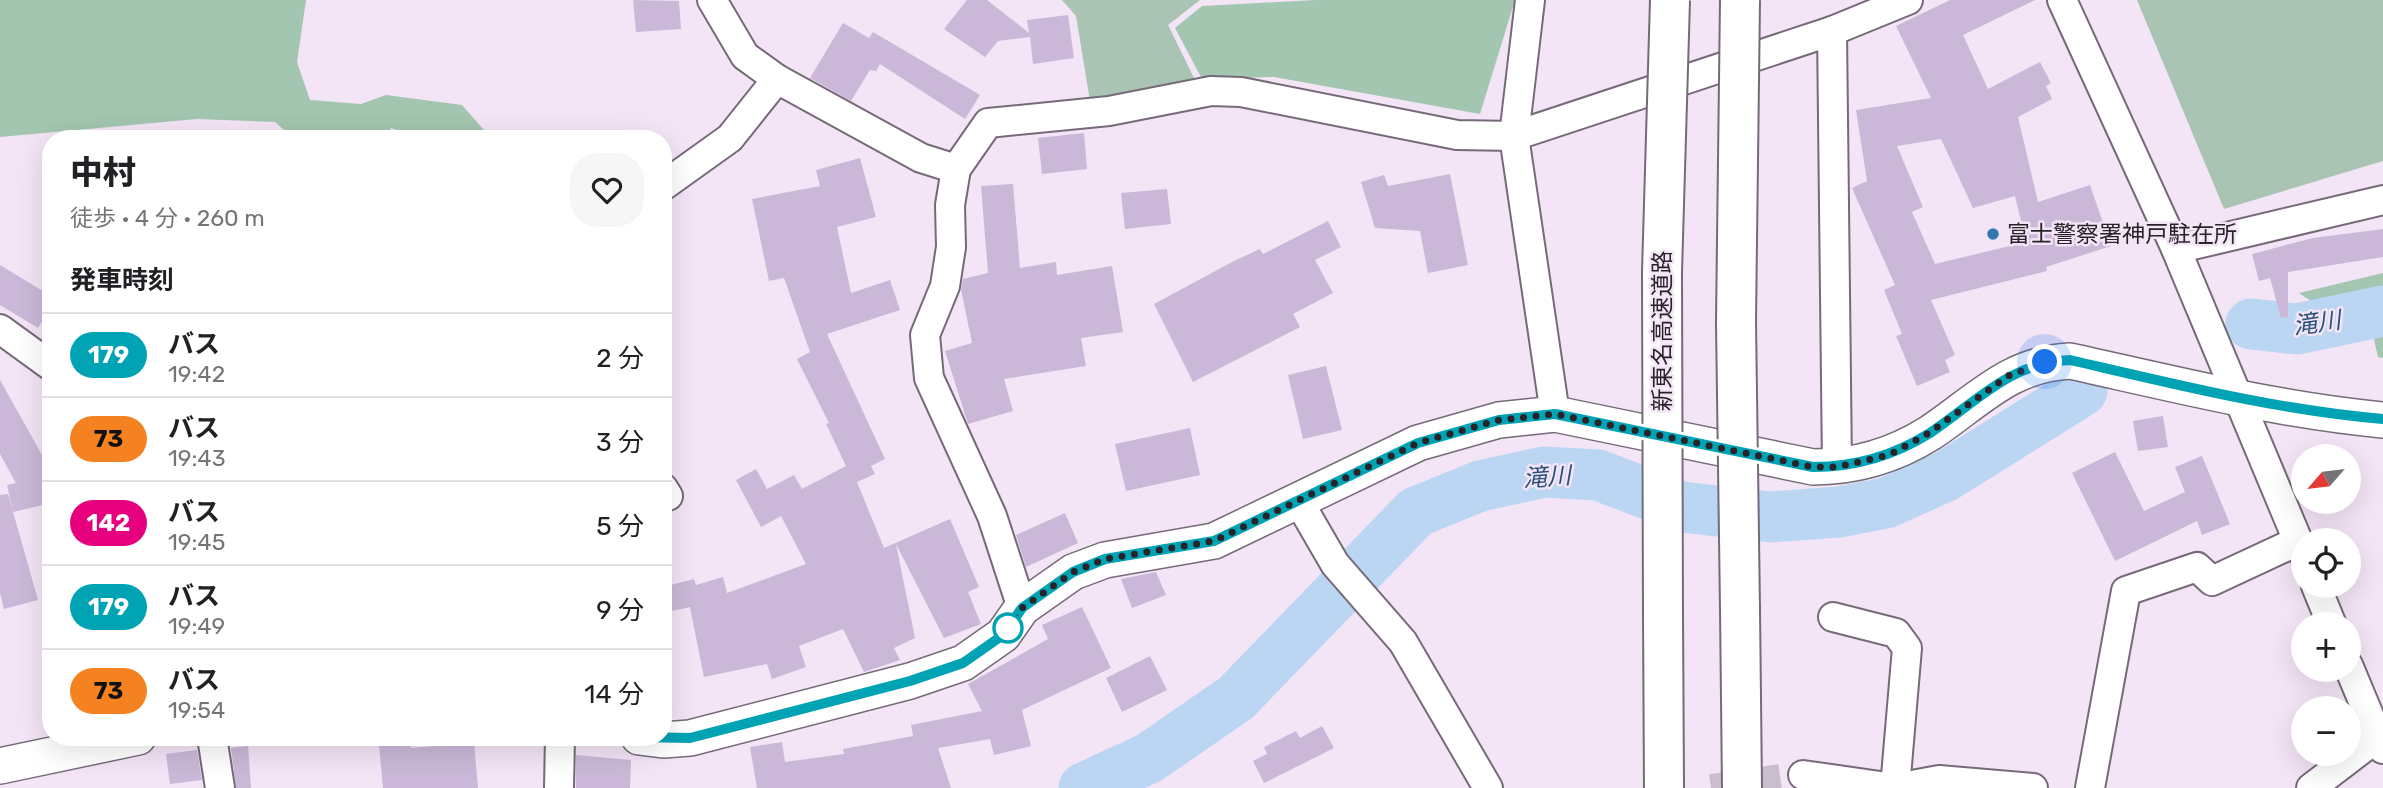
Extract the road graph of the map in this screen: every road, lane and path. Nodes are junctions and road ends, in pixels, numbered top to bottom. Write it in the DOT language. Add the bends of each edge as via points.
graph roads {
  1 [pos="712,0"];
  2 [pos="1530,0"];
  3 [pos="1670,0"];
  4 [pos="1740,0"];
  5 [pos="1908,0"];
  6 [pos="2062,0"];
  7 [pos="1832,32"];
  8 [pos="777,79"];
  9 [pos="1514,136"];
  10 [pos="956,169"];
  11 [pos="672,180"];
  12 [pos="2383,200"];
  13 [pos="2176,248"];
  14 [pos="0,329"];
  15 [pos="42,359"];
  16 [pos="2240,399"];
  17 [pos="1555,414"];
  18 [pos="2383,419"];
  19 [pos="1837,467"];
  20 [pos="1299,502"];
  21 [pos="2293,528"];
  22 [pos="2291,551"];
  23 [pos="1022,608"];
  24 [pos="1833,617"];
  25 [pos="2355,682"];
  26 [pos="672,738"];
  27 [pos="2381,740"];
  28 [pos="95,746"];
  29 [pos="213,746"];
  30 [pos="560,746"];
  31 [pos="0,766"];
  32 [pos="1803,775"];
  33 [pos="1986,786"];
  34 [pos="220,788"];
  35 [pos="559,788"];
  36 [pos="1488,788"];
  37 [pos="1664,788"];
  38 [pos="1742,788"];
  39 [pos="1895,788"];
  40 [pos="2033,788"];
  41 [pos="2090,788"];
  42 [pos="2311,788"];
  1 -- 8 [label="street" via="745,56"];
  2 -- 9 [label="street"];
  3 -- 37 [label="highway, 新東名高速道路, bridge" via="1662,272"];
  4 -- 38 [label="highway, bridge" via="1736,322"];
  5 -- 7 [label="street"];
  6 -- 13 [label="street"];
  7 -- 9 [label="street"];
  7 -- 19 [label="street"];
  8 -- 10 [label="street" via="921,158"];
  8 -- 11 [label="street" via="730,138"];
  9 -- 10 [label="street" via="1457,135 1241,92 1211,91 1109,111 988,123"];
  9 -- 17 [label="street"];
  10 -- 23 [label="street" via="945,286 925,335 929,379 992,516"];
  12 -- 13 [label="street"];
  13 -- 16 [label="street"];
  14 -- 15 [label="street"];
  16 -- 18 [label="main road"];
  16 -- 19 [label="main road" via="2070,360 2045,362 2008,376 1929,433 1889,455"];
  16 -- 21 [label="street"];
  17 -- 19 [label="main road" via="1813,467"];
  17 -- 20 [label="main road" via="1499,420 1418,443"];
  20 -- 23 [label="main road" via="1214,541 1105,559 1073,572"];
  20 -- 36 [label="street" via="1335,564 1403,642"];
  22 -- 41 [label="street" via="2212,581 2197,567 2126,591"];
  23 -- 26 [label="main road" via="1003,635 973,656 910,681 690,738"];
  24 -- 39 [label="street" via="1896,633 1907,648"];
  25 -- 27 [label="street"];
  27 -- 42 [label="street"];
  28 -- 31 [label="main road"];
  29 -- 34 [label="street"];
  30 -- 35 [label="street"];
  32 -- 39 [label="street"];
  33 -- 39 [label="street" via="1940,780"];
  33 -- 40 [label="street"];
}
